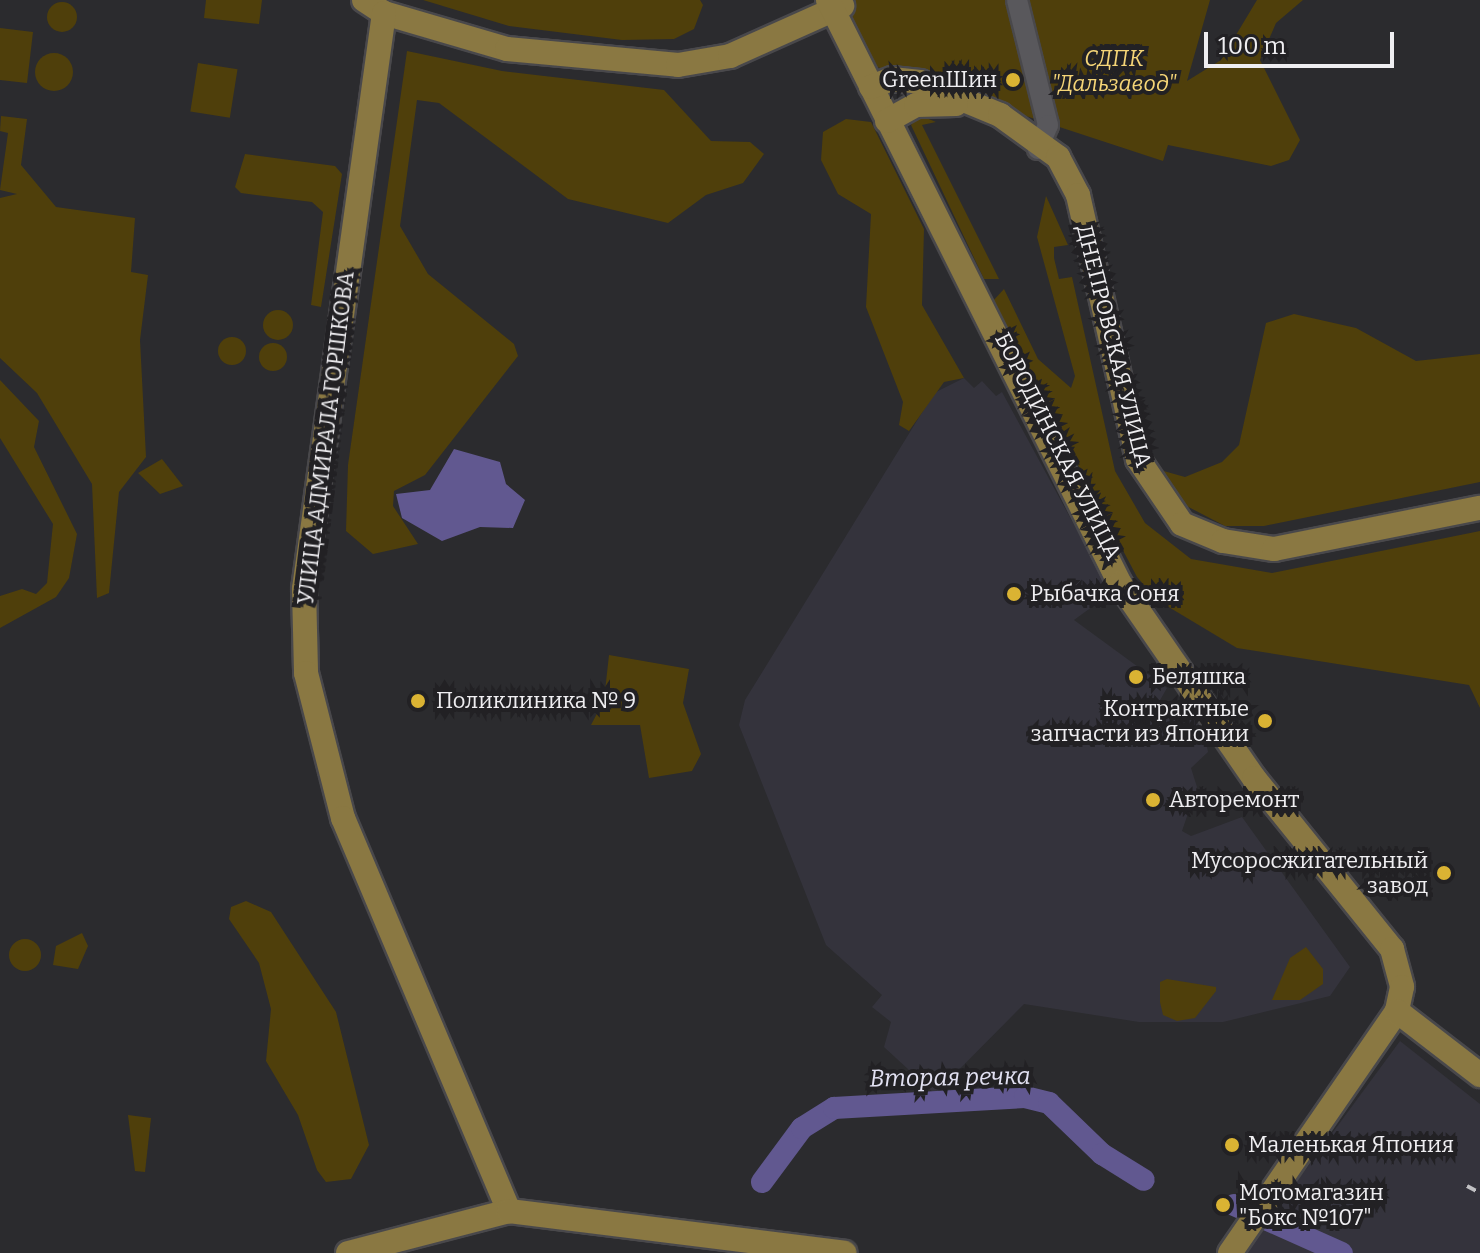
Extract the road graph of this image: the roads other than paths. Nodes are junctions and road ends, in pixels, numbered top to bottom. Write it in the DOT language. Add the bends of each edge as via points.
graph roads {
  1 [pos="1017,0"];
  2 [pos="836,4"];
  3 [pos="374,7"];
  4 [pos="875,85"];
  5 [pos="891,118"];
  6 [pos="1041,146"];
  7 [pos="1480,508"];
  8 [pos="1480,519"];
  9 [pos="1401,1014"];
  10 [pos="1480,1075"];
  11 [pos="509,1211"];
  12 [pos="348,1253"];
  13 [pos="844,1253"];
  14 [pos="1230,1253"];
  1 -- 6 [label="street" via="1046,112"];
  2 -- 3 [label="main road" via="730,56 678,65 507,49"];
  2 -- 4 [label="main road, БОРОДИНСКАЯ УЛИЦА"];
  3 -- 11 [label="main road, УЛИЦА АДМИРАЛА ГОРШКОВА" via="304,589 306,673 318,740 343,818"];
  4 -- 5 [label="main road, БОРОДИНСКАЯ УЛИЦА"];
  4 -- 6 [label="main road, ДНЕПРОВСКАЯ УЛИЦА" via="920,82 988,109"];
  5 -- 6 [label="main road, ДНЕПРОВСКАЯ УЛИЦА" via="931,101 959,105"];
  5 -- 9 [label="main road, БОРОДИНСКАЯ УЛИЦА" via="1126,578 1227,729 1400,945 1411,982"];
  6 -- 7 [label="main road, ДНЕПРОВСКАЯ УЛИЦА" via="1078,195 1138,459 1182,524 1223,541 1274,549"];
  6 -- 8 [label="main road, ДНЕПРОВСКАЯ УЛИЦА" via="1069,198 1128,469 1140,496 1176,536 1219,554 1273,560"];
  9 -- 10 [label="main road"];
  9 -- 14 [label="main road"];
  11 -- 12 [label="main road"];
  11 -- 13 [label="main road"];
}
